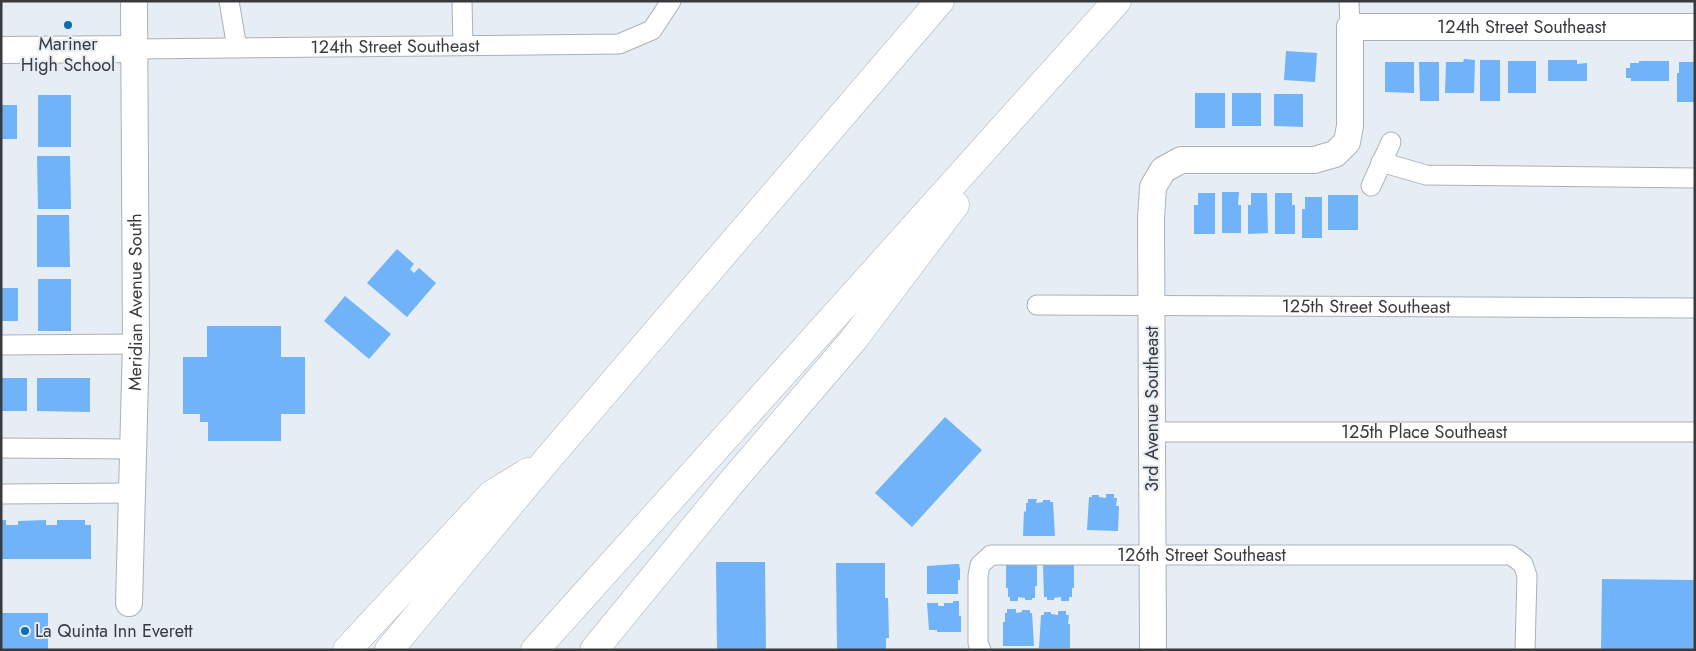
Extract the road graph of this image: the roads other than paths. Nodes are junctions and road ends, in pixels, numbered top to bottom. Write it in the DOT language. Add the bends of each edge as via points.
graph roads {
  1 [pos="134,1"];
  2 [pos="229,1"];
  3 [pos="462,1"];
  4 [pos="671,1"];
  5 [pos="940,1"];
  6 [pos="1117,1"];
  7 [pos="1349,14"];
  8 [pos="1695,27"];
  9 [pos="463,45"];
  10 [pos="237,48"];
  11 [pos="135,49"];
  12 [pos="1,50"];
  13 [pos="1071,52"];
  14 [pos="1391,142"];
  15 [pos="1381,162"];
  16 [pos="1695,178"];
  17 [pos="1371,186"];
  18 [pos="1037,305"];
  19 [pos="1152,306"];
  20 [pos="1695,308"];
  21 [pos="136,344"];
  22 [pos="1,345"];
  23 [pos="1153,432"];
  24 [pos="1695,432"];
  25 [pos="1,448"];
  26 [pos="133,449"];
  27 [pos="546,461"];
  28 [pos="132,493"];
  29 [pos="1,494"];
  30 [pos="1153,554"];
  31 [pos="129,603"];
  32 [pos="347,650"];
  33 [pos="389,650"];
  34 [pos="535,650"];
  35 [pos="594,650"];
  36 [pos="981,650"];
  37 [pos="1153,650"];
  38 [pos="1525,650"];
  1 -- 11 [label="street, Meridian Avenue South"];
  2 -- 10 [label="street"];
  3 -- 9 [label="street"];
  4 -- 9 [label="street, 124th Street Southeast" via="652,30 619,44"];
  5 -- 27 [label="highway"];
  6 -- 13 [label="highway"];
  7 -- 8 [label="street, 124th Street Southeast"];
  7 -- 19 [label="street, 3rd Avenue Southeast" via="1350,126 1347,142 1335,154 1314,160 1181,160 1163,170 1153,187"];
  9 -- 10 [label="street, 124th Street Southeast"];
  10 -- 11 [label="street, 124th Street Southeast"];
  11 -- 12 [label="street"];
  11 -- 21 [label="street, Meridian Avenue South"];
  13 -- 34 [label="highway"];
  13 -- 35 [label="highway" via="854,339"];
  14 -- 15 [label="street"];
  15 -- 16 [label="street" via="1426,175"];
  15 -- 17 [label="street"];
  18 -- 19 [label="street, 125th Street Southeast"];
  19 -- 20 [label="street, 125th Street Southeast"];
  19 -- 23 [label="street, 3rd Avenue Southeast"];
  21 -- 22 [label="street"];
  21 -- 26 [label="street, Meridian Avenue South"];
  23 -- 24 [label="street, 125th Place Southeast"];
  23 -- 30 [label="street, 3rd Avenue Southeast"];
  25 -- 26 [label="street"];
  26 -- 28 [label="street, Meridian Avenue South"];
  27 -- 32 [label="highway" via="491,495"];
  27 -- 33 [label="highway"];
  28 -- 29 [label="street"];
  28 -- 31 [label="street, Meridian Avenue South"];
  30 -- 36 [label="street, 126th Street Southeast" via="991,555 980,565 978,576 978,643"];
  30 -- 37 [label="street, 3rd Avenue Southeast"];
  30 -- 38 [label="street, 126th Street Southeast" via="1511,556 1523,564 1528,576"];
}
